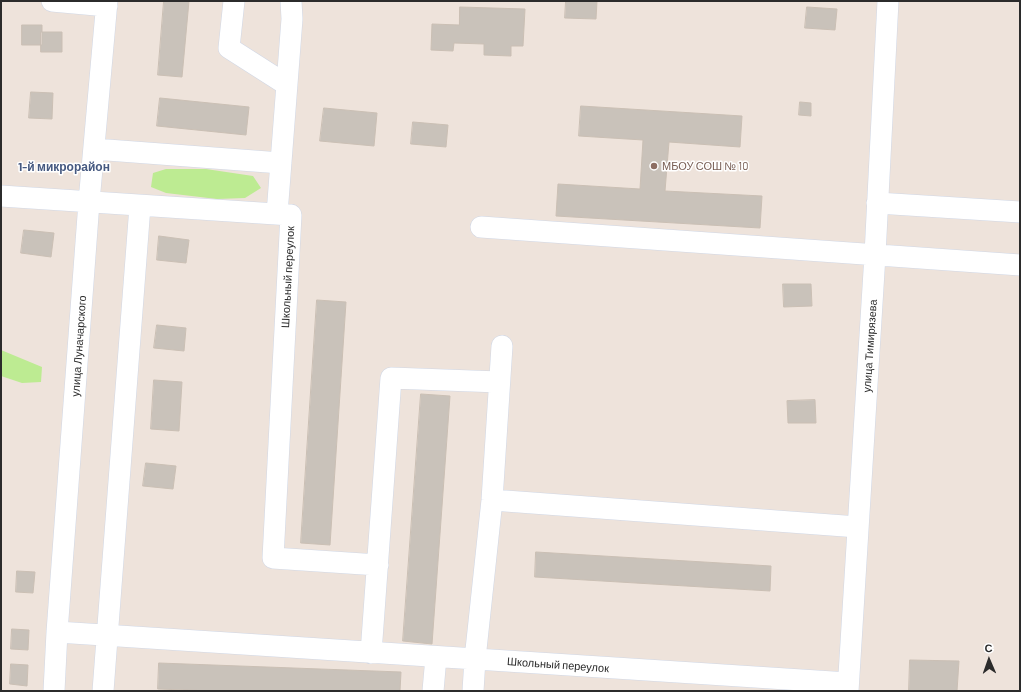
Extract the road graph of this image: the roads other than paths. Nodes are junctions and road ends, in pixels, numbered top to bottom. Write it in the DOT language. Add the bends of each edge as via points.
graph roads {
  1 [pos="52,1"];
  2 [pos="234,1"];
  3 [pos="291,1"];
  4 [pos="888,1"];
  5 [pos="107,3"];
  6 [pos="287,86"];
  7 [pos="94,149"];
  8 [pos="281,162"];
  9 [pos="1,196"];
  10 [pos="90,202"];
  11 [pos="877,203"];
  12 [pos="140,206"];
  13 [pos="1020,212"];
  14 [pos="277,214"];
  15 [pos="481,227"];
  16 [pos="875,255"];
  17 [pos="1020,265"];
  18 [pos="502,346"];
  19 [pos="499,382"];
  20 [pos="492,500"];
  21 [pos="858,527"];
  22 [pos="378,565"];
  23 [pos="57,632"];
  24 [pos="107,635"];
  25 [pos="372,652"];
  26 [pos="436,657"];
  27 [pos="475,659"];
  28 [pos="848,687"];
  29 [pos="54,691"];
  30 [pos="103,691"];
  31 [pos="433,691"];
  32 [pos="473,691"];
  1 -- 5 [label="street"];
  2 -- 6 [label="street" via="229,48"];
  3 -- 6 [label="street"];
  4 -- 11 [label="street, улица Тимирязева"];
  5 -- 7 [label="street, улица Луначарского"];
  6 -- 8 [label="street"];
  7 -- 8 [label="street"];
  7 -- 10 [label="street, улица Луначарского"];
  8 -- 14 [label="street"];
  9 -- 10 [label="street, Школьный переулок"];
  10 -- 12 [label="street, Школьный переулок"];
  10 -- 23 [label="street, улица Луначарского"];
  11 -- 13 [label="street"];
  11 -- 16 [label="street, улица Тимирязева"];
  12 -- 14 [label="street, Школьный переулок"];
  12 -- 24 [label="street"];
  14 -- 22 [label="street, Школьный переулок" via="292,215 273,558"];
  15 -- 16 [label="street"];
  16 -- 17 [label="street"];
  16 -- 21 [label="street, улица Тимирязева"];
  18 -- 19 [label="street"];
  19 -- 20 [label="street"];
  19 -- 22 [label="street" via="391,378"];
  20 -- 21 [label="street"];
  20 -- 27 [label="street"];
  21 -- 28 [label="street, улица Тимирязева"];
  22 -- 25 [label="street"];
  23 -- 24 [label="street, Школьный переулок"];
  23 -- 29 [label="street, улица Луначарского"];
  24 -- 25 [label="street, Школьный переулок"];
  24 -- 30 [label="street"];
  25 -- 26 [label="street, Школьный переулок"];
  26 -- 27 [label="street, Школьный переулок"];
  26 -- 31 [label="street"];
  27 -- 28 [label="street, Школьный переулок"];
  27 -- 32 [label="street"];
}
